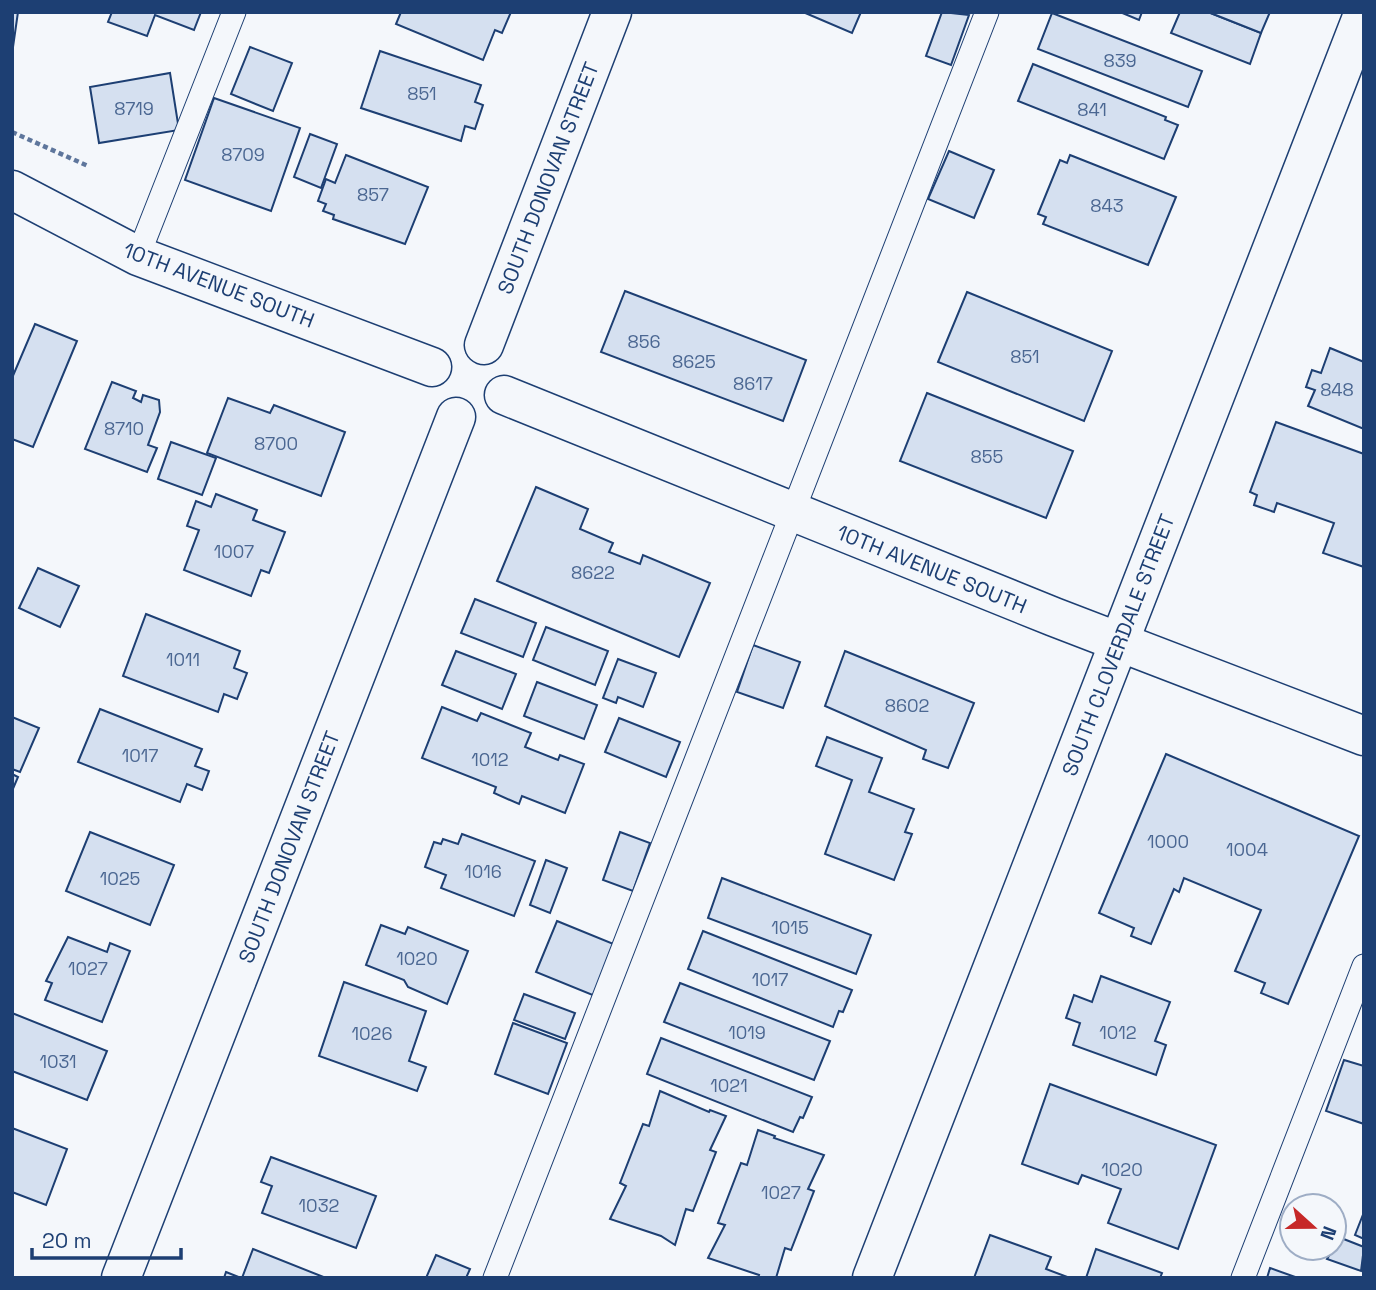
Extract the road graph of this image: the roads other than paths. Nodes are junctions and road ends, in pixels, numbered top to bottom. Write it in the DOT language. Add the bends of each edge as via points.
graph roads {
  1 [pos="234,12"];
  2 [pos="612,12"];
  3 [pos="987,12"];
  4 [pos="1364,12"];
  5 [pos="12,190"];
  6 [pos="138,256"];
  7 [pos="484,345"];
  8 [pos="432,367"];
  9 [pos="504,395"];
  10 [pos="456,417"];
  11 [pos="791,512"];
  12 [pos="1120,642"];
  13 [pos="1364,736"];
  14 [pos="1364,966"];
  15 [pos="121,1278"];
  16 [pos="495,1278"];
  17 [pos="872,1278"];
  18 [pos="1243,1278"];
  1 -- 6 [label="lane"];
  2 -- 7 [label="street, SOUTH DONOVAN STREET"];
  3 -- 11 [label="lane"];
  4 -- 12 [label="street, SOUTH CLOVERDALE STREET"];
  5 -- 6 [label="street, 10TH AVENUE SOUTH"];
  6 -- 8 [label="street, 10TH AVENUE SOUTH"];
  7 -- 8 [label="street" via="453,344"];
  7 -- 9 [label="street" via="498,354 504,365"];
  8 -- 10 [label="street" via="432,395"];
  9 -- 10 [label="street" via="490,413"];
  9 -- 11 [label="street, 10TH AVENUE SOUTH"];
  10 -- 15 [label="street, SOUTH DONOVAN STREET"];
  11 -- 12 [label="street, 10TH AVENUE SOUTH"];
  11 -- 16 [label="lane"];
  12 -- 13 [label="street, 10TH AVENUE SOUTH"];
  12 -- 17 [label="street, SOUTH CLOVERDALE STREET"];
  14 -- 18 [label="lane"];
}
